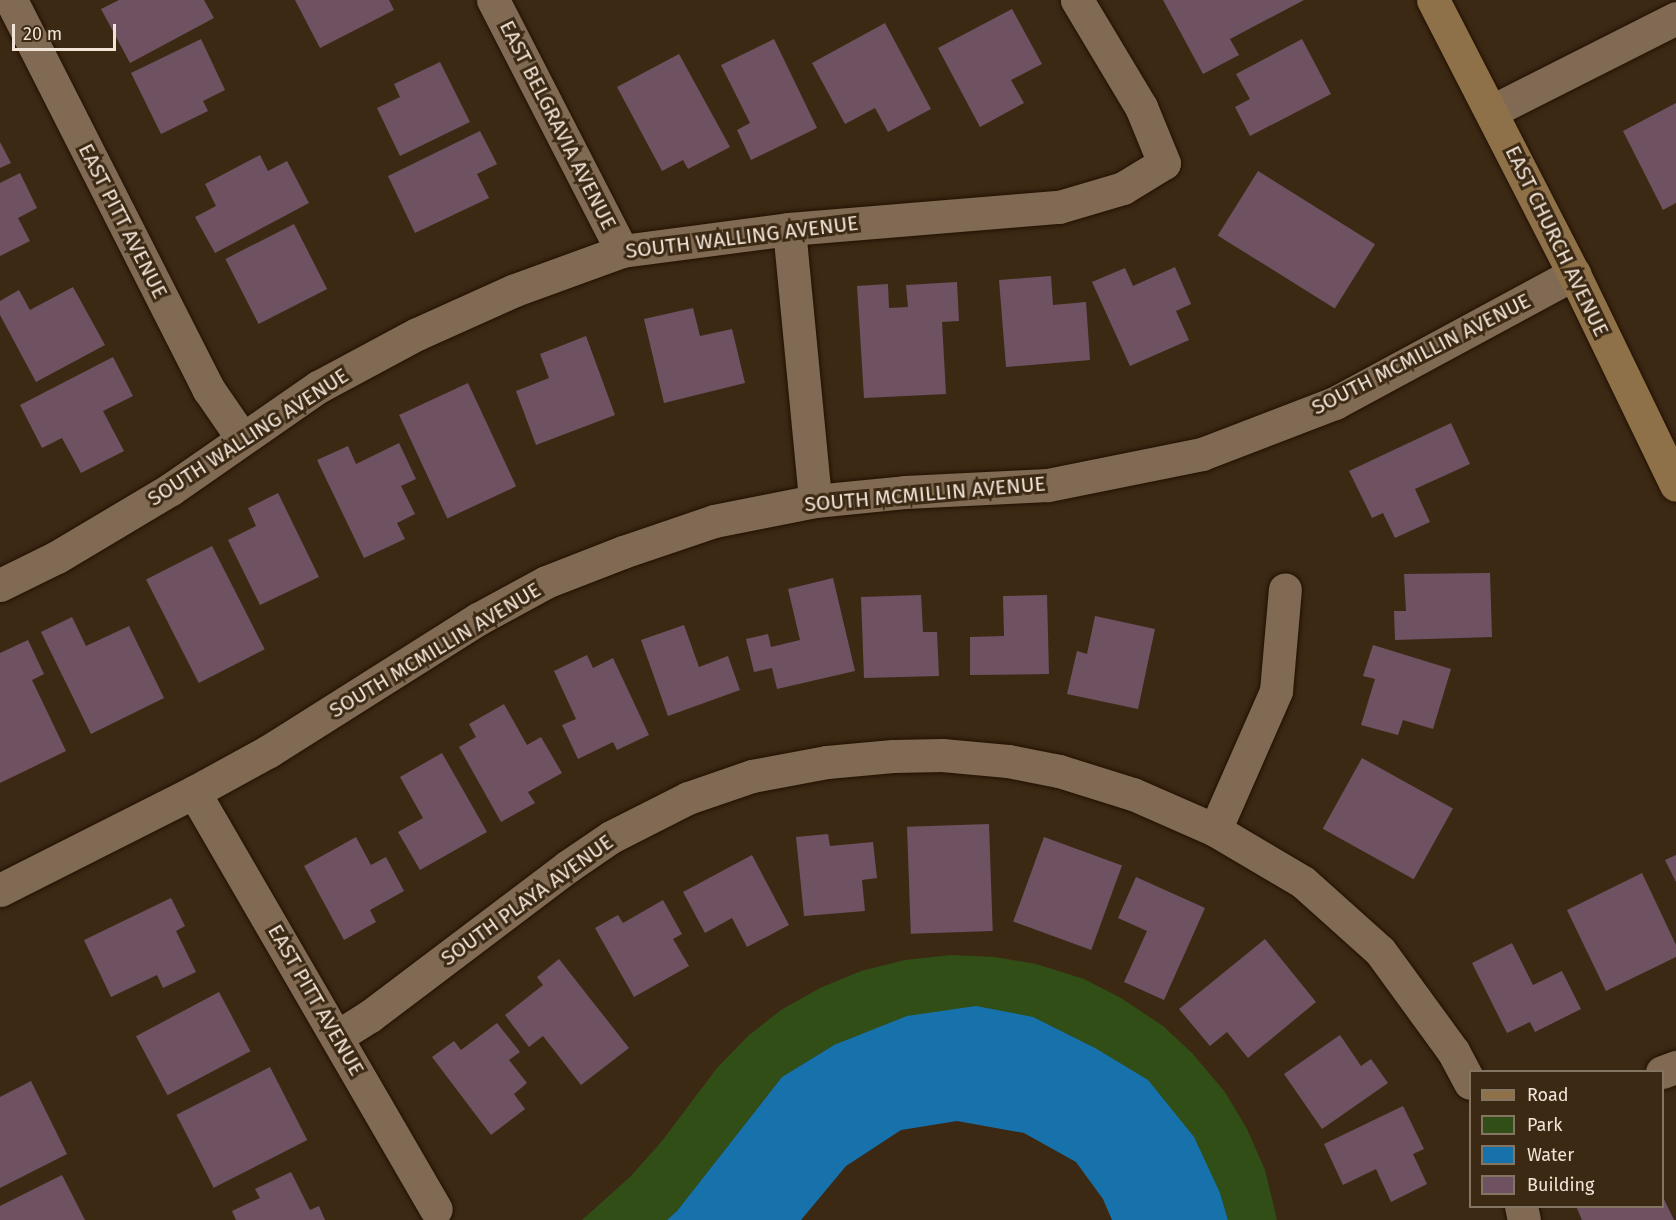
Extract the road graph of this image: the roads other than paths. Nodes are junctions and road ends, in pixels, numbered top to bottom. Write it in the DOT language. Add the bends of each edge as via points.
graph roads {
  1 [pos="11,0"];
  2 [pos="493,0"];
  3 [pos="1077,0"];
  4 [pos="1433,0"];
  5 [pos="1676,18"];
  6 [pos="1492,111"];
  7 [pos="789,229"];
  8 [pos="622,251"];
  9 [pos="1574,274"];
  10 [pos="242,438"];
  11 [pos="1676,485"];
  12 [pos="815,501"];
  13 [pos="0,585"];
  14 [pos="1285,589"];
  15 [pos="194,792"];
  16 [pos="1215,830"];
  17 [pos="0,890"];
  18 [pos="338,1036"];
  19 [pos="1469,1081"];
  20 [pos="436,1209"];
  1 -- 10 [label="street, EAST PITT AVENUE" via="209,390"];
  2 -- 8 [label="street, EAST BELGRAVIA AVENUE"];
  3 -- 7 [label="street, SOUTH WALLING AVENUE" via="1141,107 1164,163 1123,188 1059,207"];
  4 -- 6 [label="street, EAST CHURCH AVENUE"];
  5 -- 6 [label="street"];
  6 -- 9 [label="street, EAST CHURCH AVENUE"];
  7 -- 8 [label="street, SOUTH WALLING AVENUE"];
  7 -- 12 [label="street"];
  8 -- 10 [label="street, SOUTH WALLING AVENUE" via="515,290 417,334 318,387"];
  9 -- 11 [label="street, EAST CHURCH AVENUE"];
  9 -- 12 [label="street, SOUTH MCMILLIN AVENUE" via="1335,403 1202,454 1048,485"];
  10 -- 13 [label="street, SOUTH WALLING AVENUE" via="171,489 57,557"];
  12 -- 15 [label="street, SOUTH MCMILLIN AVENUE" via="714,521 546,582 478,619 269,751"];
  14 -- 16 [label="street" via="1276,691"];
  15 -- 17 [label="street, SOUTH MCMILLIN AVENUE"];
  15 -- 18 [label="street, EAST PITT AVENUE"];
  16 -- 18 [label="street, SOUTH PLAYA AVENUE" via="1133,794 1059,771 1008,761 942,755 892,756 826,762 752,776 688,798 611,837"];
  16 -- 19 [label="street, SOUTH PLAYA AVENUE" via="1303,882 1380,951 1453,1051"];
  18 -- 20 [label="street, EAST PITT AVENUE"];
}
